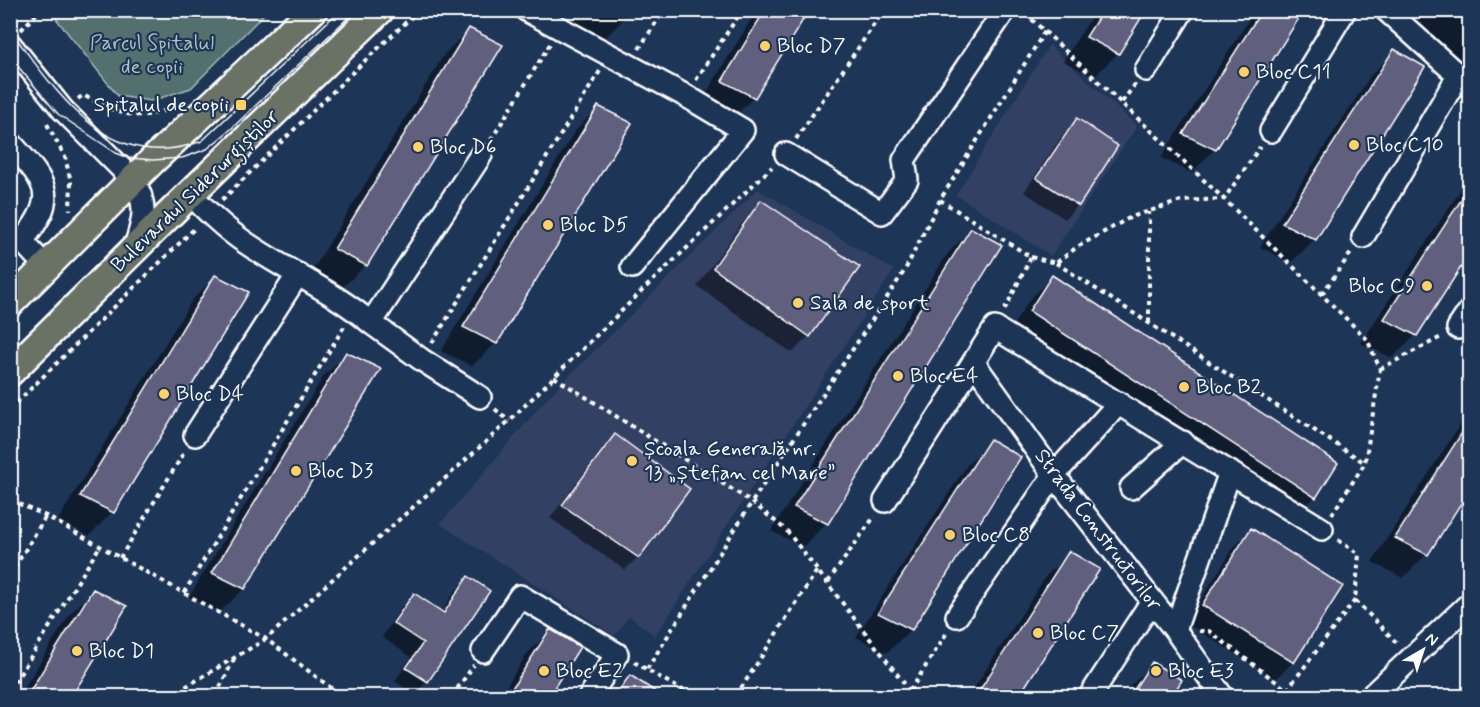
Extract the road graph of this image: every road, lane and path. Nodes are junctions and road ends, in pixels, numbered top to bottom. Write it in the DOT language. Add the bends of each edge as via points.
graph roads {
  1 [pos="40,10"];
  2 [pos="313,10"];
  3 [pos="380,10"];
  4 [pos="526,10"];
  5 [pos="664,10"];
  6 [pos="742,10"];
  7 [pos="884,10"];
  8 [pos="1005,10"];
  9 [pos="1022,10"];
  10 [pos="1183,10"];
  11 [pos="1345,10"];
  12 [pos="1386,10"];
  13 [pos="560,28"];
  14 [pos="1045,31"];
  15 [pos="13,40"];
  16 [pos="610,55"];
  17 [pos="629,65"];
  18 [pos="1146,70"];
  19 [pos="1464,81"];
  20 [pos="686,96"];
  21 [pos="178,104"];
  22 [pos="63,110"];
  23 [pos="1271,131"];
  24 [pos="10,142"];
  25 [pos="786,154"];
  26 [pos="482,155"];
  27 [pos="134,180"];
  28 [pos="190,194"];
  29 [pos="1224,199"];
  30 [pos="940,200"];
  31 [pos="1149,212"];
  32 [pos="70,213"];
  33 [pos="1363,237"];
  34 [pos="16,241"];
  35 [pos="135,248"];
  36 [pos="1031,257"];
  37 [pos="1056,263"];
  38 [pos="46,267"];
  39 [pos="633,267"];
  40 [pos="298,274"];
  41 [pos="1322,294"];
  42 [pos="10,303"];
  43 [pos="355,309"];
  44 [pos="1470,310"];
  45 [pos="371,323"];
  46 [pos="1149,323"];
  47 [pos="995,328"];
  48 [pos="1458,328"];
  49 [pos="422,360"];
  50 [pos="974,363"];
  51 [pos="1380,369"];
  52 [pos="10,372"];
  53 [pos="554,377"];
  54 [pos="480,397"];
  55 [pos="1119,403"];
  56 [pos="195,435"];
  57 [pos="1183,442"];
  58 [pos="1365,463"];
  59 [pos="1230,472"];
  60 [pos="1054,475"];
  61 [pos="1131,488"];
  62 [pos="10,500"];
  63 [pos="885,501"];
  64 [pos="752,502"];
  65 [pos="46,516"];
  66 [pos="1322,529"];
  67 [pos="100,546"];
  68 [pos="120,558"];
  69 [pos="818,569"];
  70 [pos="10,575"];
  71 [pos="828,582"];
  72 [pos="184,593"];
  73 [pos="1354,600"];
  74 [pos="1152,601"];
  75 [pos="1470,603"];
  76 [pos="957,615"];
  77 [pos="1175,630"];
  78 [pos="1209,631"];
  79 [pos="266,639"];
  80 [pos="483,651"];
  81 [pos="617,654"];
  82 [pos="235,657"];
  83 [pos="1412,657"];
  84 [pos="647,669"];
  85 [pos="10,690"];
  86 [pos="1287,690"];
  87 [pos="910,691"];
  88 [pos="170,696"];
  89 [pos="218,696"];
  90 [pos="342,696"];
  91 [pos="452,696"];
  92 [pos="590,696"];
  93 [pos="692,696"];
  94 [pos="736,696"];
  95 [pos="914,696"];
  96 [pos="1090,696"];
  97 [pos="1222,696"];
  98 [pos="1292,696"];
  99 [pos="1371,696"];
  1 -- 15 [label="path"];
  2 -- 27 [label="main road"];
  3 -- 28 [label="main road, Bulevardul Siderurgiștilor"];
  4 -- 13 [label="street"];
  5 -- 17 [label="path"];
  6 -- 20 [label="path"];
  7 -- 25 [label="path"];
  8 -- 25 [label="street" via="904,160 907,180 882,213"];
  9 -- 14 [label="path"];
  10 -- 18 [label="street"];
  11 -- 23 [label="street"];
  12 -- 19 [label="street"];
  13 -- 16 [label="street"];
  13 -- 26 [label="path"];
  14 -- 29 [label="path"];
  14 -- 30 [label="path"];
  15 -- 22 [label="street"];
  16 -- 17 [label="street"];
  16 -- 49 [label="path"];
  17 -- 20 [label="street"];
  19 -- 33 [label="street"];
  20 -- 39 [label="street" via="743,130"];
  21 -- 22 [label="path" via="161,114 133,116 109,110 83,95"];
  22 -- 27 [label="street"];
  22 -- 32 [label="path" via="47,123 65,157 71,182"];
  23 -- 29 [label="path"];
  24 -- 34 [label="street" via="38,174 45,189 45,204 37,224"];
  25 -- 53 [label="path"];
  26 -- 45 [label="street"];
  27 -- 35 [label="street" via="144,209"];
  27 -- 38 [label="main road"];
  28 -- 35 [label="main road, Bulevardul Siderurgiștilor"];
  28 -- 40 [label="street" via="245,242"];
  29 -- 31 [label="path" via="1181,201"];
  29 -- 41 [label="path"];
  30 -- 36 [label="path"];
  30 -- 64 [label="path" via="905,270"];
  31 -- 37 [label="path" via="1131,217"];
  31 -- 46 [label="path"];
  33 -- 41 [label="path"];
  34 -- 38 [label="street"];
  35 -- 52 [label="main road, Bulevardul Siderurgiștilor"];
  36 -- 37 [label="path"];
  36 -- 47 [label="path"];
  37 -- 46 [label="path"];
  38 -- 42 [label="main road"];
  40 -- 43 [label="street"];
  40 -- 56 [label="street"];
  41 -- 51 [label="path" via="1367,339"];
  43 -- 45 [label="street"];
  43 -- 72 [label="path"];
  44 -- 48 [label="street"];
  45 -- 49 [label="street"];
  46 -- 58 [label="path"];
  47 -- 50 [label="street"];
  47 -- 55 [label="street"];
  48 -- 51 [label="path"];
  49 -- 54 [label="street"];
  50 -- 60 [label="street, Strada Constructorilor"];
  50 -- 63 [label="street"];
  51 -- 58 [label="path"];
  53 -- 64 [label="path"];
  53 -- 79 [label="path"];
  55 -- 57 [label="street"];
  55 -- 60 [label="street"];
  56 -- 68 [label="path"];
  57 -- 59 [label="street"];
  57 -- 61 [label="street"];
  58 -- 66 [label="path"];
  59 -- 66 [label="street"];
  59 -- 77 [label="street"];
  60 -- 74 [label="street, Strada Constructorilor"];
  60 -- 76 [label="street"];
  62 -- 65 [label="path"];
  63 -- 71 [label="path"];
  64 -- 69 [label="path" via="787,531"];
  64 -- 84 [label="path"];
  65 -- 67 [label="path"];
  65 -- 70 [label="path"];
  66 -- 73 [label="path" via="1359,554"];
  67 -- 68 [label="path"];
  67 -- 85 [label="path"];
  68 -- 72 [label="path"];
  69 -- 71 [label="path"];
  69 -- 94 [label="path"];
  71 -- 87 [label="path"];
  72 -- 79 [label="path"];
  73 -- 83 [label="path"];
  73 -- 86 [label="path"];
  74 -- 77 [label="street, Strada Constructorilor"];
  74 -- 96 [label="street"];
  75 -- 83 [label="street"];
  76 -- 87 [label="path"];
  77 -- 97 [label="street, Strada Constructorilor"];
  78 -- 86 [label="path"];
  79 -- 82 [label="path"];
  79 -- 90 [label="path"];
  80 -- 81 [label="street" via="520,596"];
  80 -- 91 [label="path"];
  81 -- 84 [label="path"];
  81 -- 92 [label="street"];
  82 -- 88 [label="path"];
  82 -- 89 [label="path"];
  83 -- 99 [label="street"];
  84 -- 93 [label="path"];
  86 -- 98 [label="path"];
  87 -- 95 [label="path"];
}
